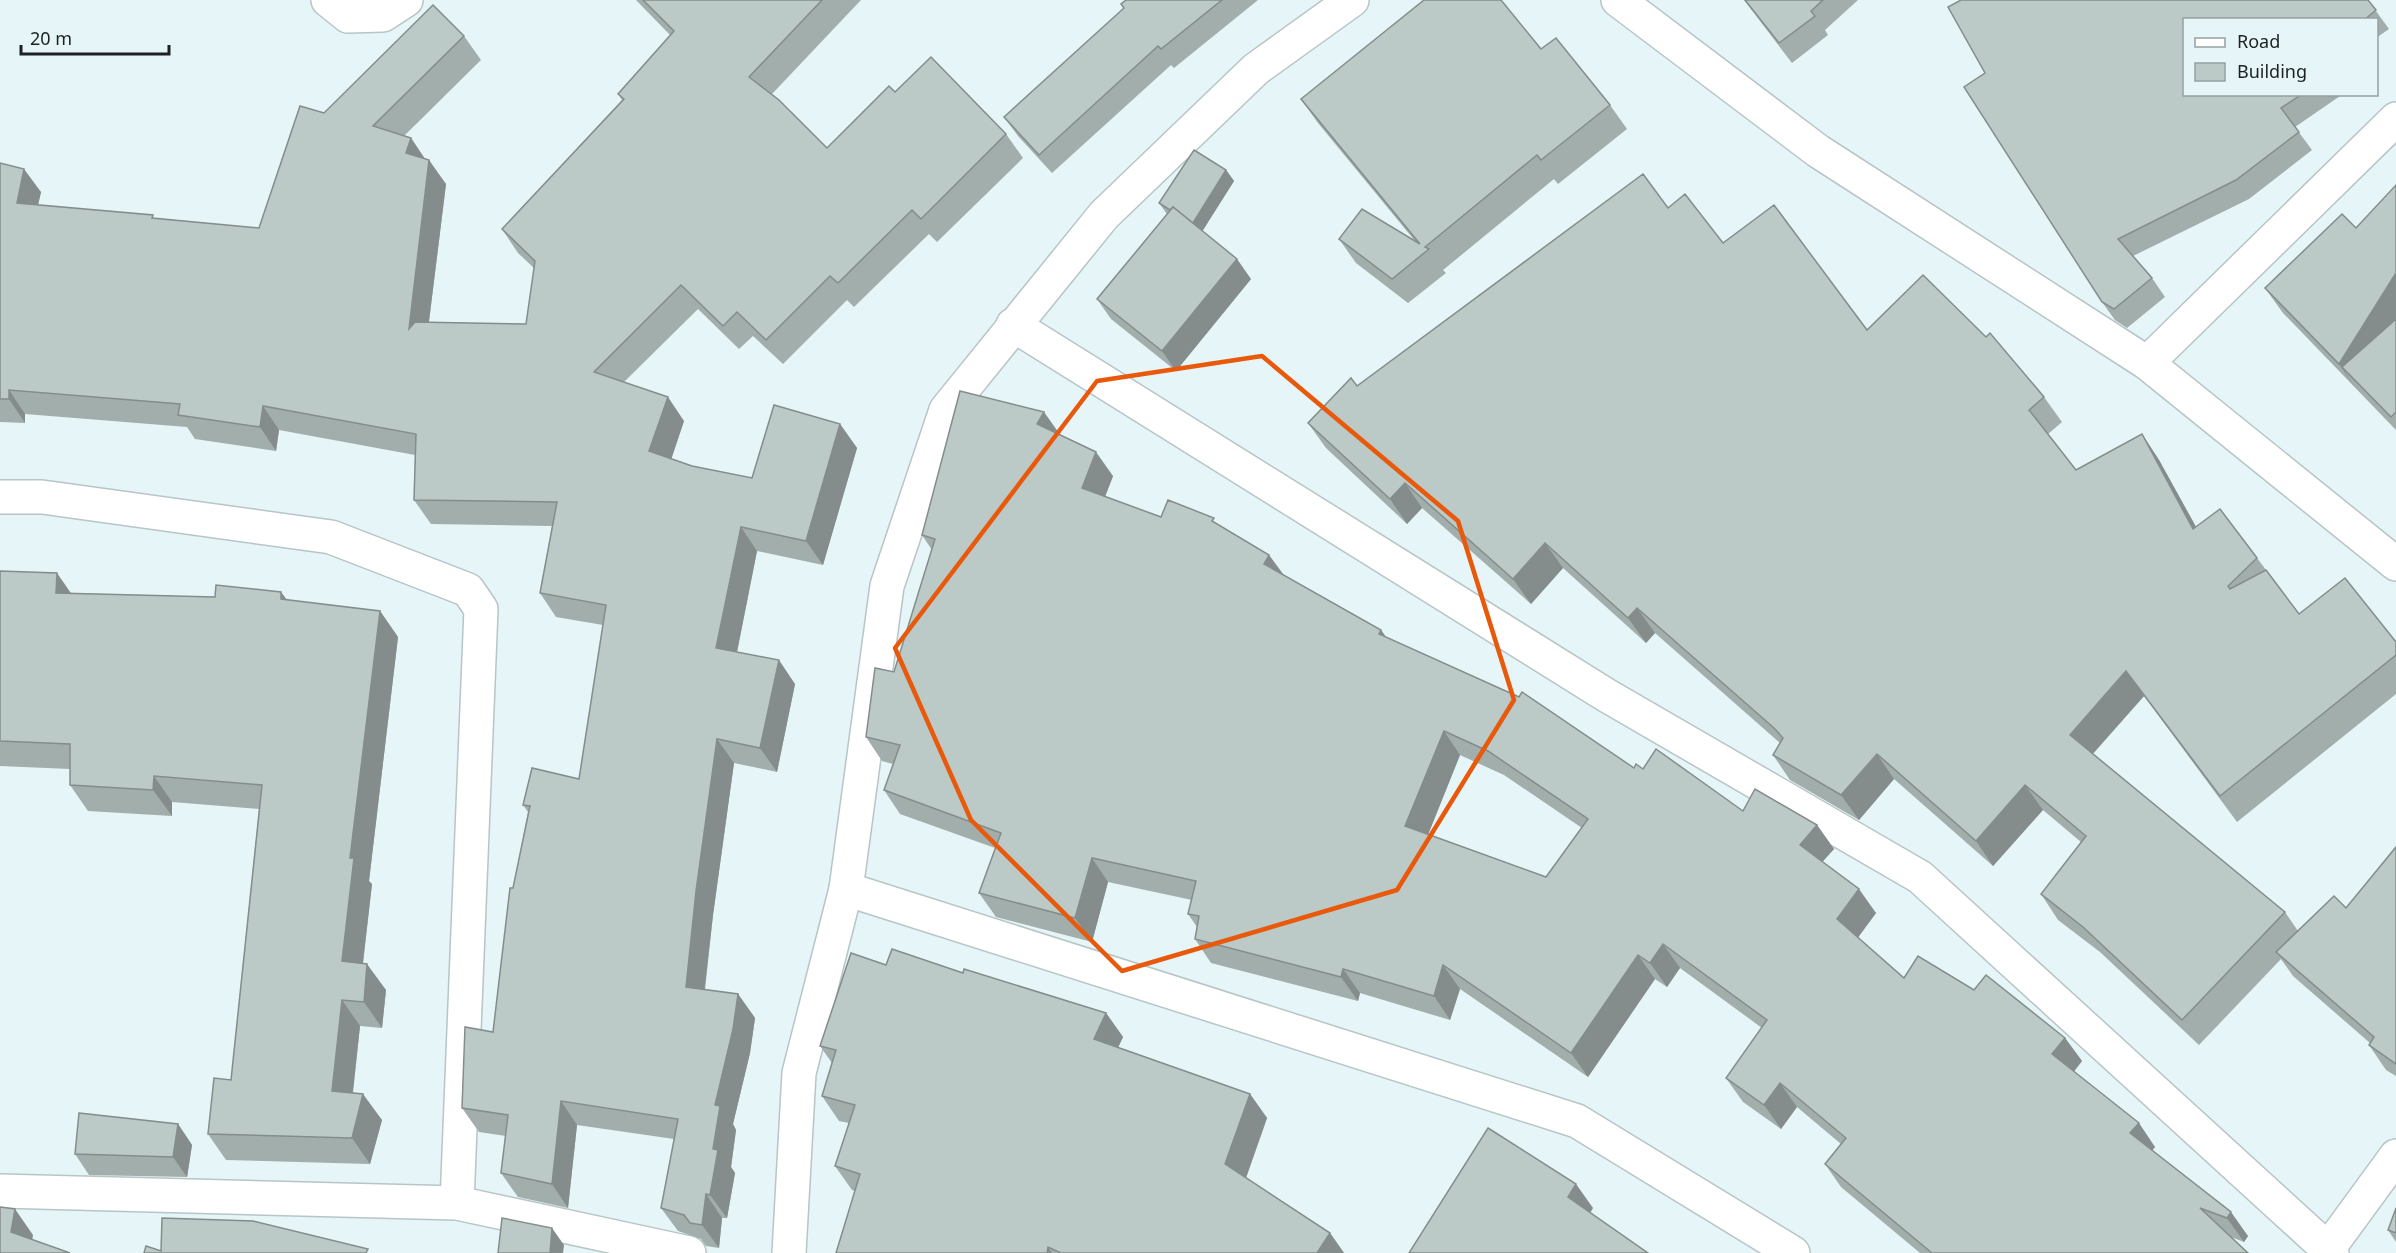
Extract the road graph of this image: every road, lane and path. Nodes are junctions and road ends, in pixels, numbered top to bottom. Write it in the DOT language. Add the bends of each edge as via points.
graph roads {
  1 [pos="328,0"];
  2 [pos="406,0"];
  3 [pos="1352,0"];
  4 [pos="1618,0"];
  5 [pos="2396,119"];
  6 [pos="1013,325"];
  7 [pos="2147,363"];
  8 [pos="0,497"];
  9 [pos="2396,564"];
  10 [pos="846,889"];
  11 [pos="2396,1156"];
  12 [pos="0,1191"];
  13 [pos="457,1203"];
  14 [pos="2330,1251"];
  15 [pos="689,1253"];
  16 [pos="789,1253"];
  17 [pos="1793,1253"];
  1 -- 2 [label="street" via="348,16 383,15"];
  3 -- 6 [label="street" via="1257,69 1112,207"];
  4 -- 7 [label="street" via="1818,151"];
  5 -- 7 [label="street"];
  6 -- 10 [label="street" via="946,410 887,586"];
  6 -- 14 [label="street" via="1606,695 1920,877"];
  7 -- 9 [label="street"];
  8 -- 13 [label="street" via="42,497 331,537 468,590 477,599 482,609"];
  10 -- 16 [label="street" via="799,1073"];
  10 -- 17 [label="street" via="1577,1121"];
  11 -- 14 [label="street"];
  12 -- 13 [label="street"];
  13 -- 15 [label="street"];
}
